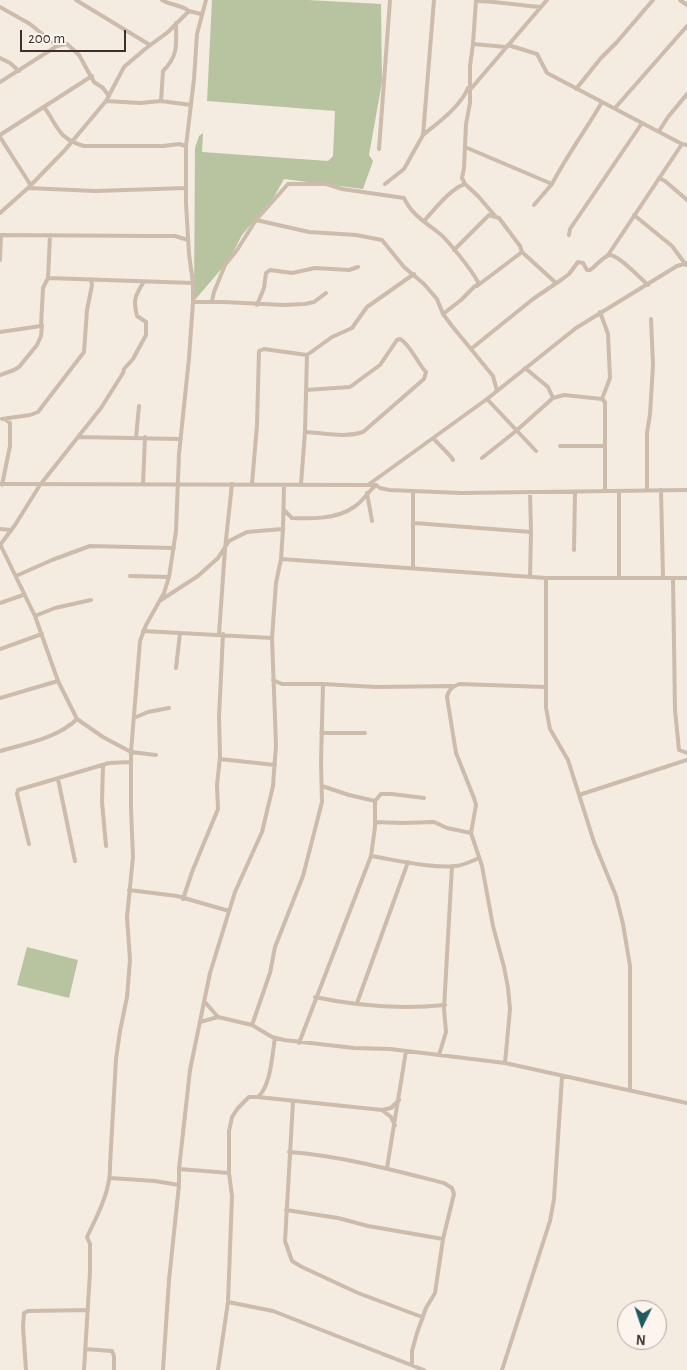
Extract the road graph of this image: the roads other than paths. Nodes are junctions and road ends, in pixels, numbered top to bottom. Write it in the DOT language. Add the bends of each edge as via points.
graph roads {
  1 [pos="76,0"];
  2 [pos="162,0"];
  3 [pos="206,0"];
  4 [pos="390,0"];
  5 [pos="434,0"];
  6 [pos="547,0"];
  7 [pos="652,0"];
  8 [pos="680,0"];
  9 [pos="476,1"];
  10 [pos="687,6"];
  11 [pos="0,7"];
  12 [pos="541,7"];
  13 [pos="189,11"];
  14 [pos="201,14"];
  15 [pos="176,23"];
  16 [pos="687,26"];
  17 [pos="473,44"];
  18 [pos="150,45"];
  19 [pos="57,46"];
  20 [pos="507,46"];
  21 [pos="0,58"];
  22 [pos="19,71"];
  23 [pos="92,76"];
  24 [pos="0,82"];
  25 [pos="469,86"];
  26 [pos="576,89"];
  27 [pos="469,92"];
  28 [pos="687,94"];
  29 [pos="109,96"];
  30 [pos="106,101"];
  31 [pos="161,101"];
  32 [pos="602,102"];
  33 [pos="191,104"];
  34 [pos="44,107"];
  35 [pos="615,108"];
  36 [pos="642,123"];
  37 [pos="659,131"];
  38 [pos="424,135"];
  39 [pos="0,136"];
  40 [pos="71,142"];
  41 [pos="685,144"];
  42 [pos="186,146"];
  43 [pos="465,147"];
  44 [pos="378,150"];
  45 [pos="659,178"];
  46 [pos="385,184"];
  47 [pos="465,184"];
  48 [pos="552,184"];
  49 [pos="29,186"];
  50 [pos="186,188"];
  51 [pos="687,200"];
  52 [pos="534,205"];
  53 [pos="0,213"];
  54 [pos="634,215"];
  55 [pos="496,217"];
  56 [pos="256,220"];
  57 [pos="424,221"];
  58 [pos="1,235"];
  59 [pos="50,235"];
  60 [pos="568,235"];
  61 [pos="188,240"];
  62 [pos="454,250"];
  63 [pos="522,252"];
  64 [pos="608,255"];
  65 [pos="0,260"];
  66 [pos="686,264"];
  67 [pos="358,266"];
  68 [pos="414,274"];
  69 [pos="48,278"];
  70 [pos="91,280"];
  71 [pos="143,283"];
  72 [pos="556,283"];
  73 [pos="193,284"];
  74 [pos="648,285"];
  75 [pos="477,286"];
  76 [pos="326,293"];
  77 [pos="212,301"];
  78 [pos="193,302"];
  79 [pos="257,304"];
  80 [pos="600,312"];
  81 [pos="443,314"];
  82 [pos="651,319"];
  83 [pos="42,322"];
  84 [pos="0,332"];
  85 [pos="470,348"];
  86 [pos="307,355"];
  87 [pos="525,368"];
  88 [pos="0,375"];
  89 [pos="306,390"];
  90 [pos="497,391"];
  91 [pos="553,398"];
  92 [pos="602,399"];
  93 [pos="487,400"];
  94 [pos="140,406"];
  95 [pos="1,419"];
  96 [pos="516,431"];
  97 [pos="305,432"];
  98 [pos="78,437"];
  99 [pos="136,438"];
  100 [pos="145,438"];
  101 [pos="433,438"];
  102 [pos="181,440"];
  103 [pos="560,446"];
  104 [pos="605,446"];
  105 [pos="536,451"];
  106 [pos="482,458"];
  107 [pos="452,460"];
  108 [pos="1,484"];
  109 [pos="143,484"];
  110 [pos="232,484"];
  111 [pos="252,484"];
  112 [pos="302,484"];
  113 [pos="40,485"];
  114 [pos="178,485"];
  115 [pos="368,485"];
  116 [pos="376,485"];
  117 [pos="284,486"];
  118 [pos="647,490"];
  119 [pos="661,490"];
  120 [pos="687,490"];
  121 [pos="605,491"];
  122 [pos="619,491"];
  123 [pos="414,492"];
  124 [pos="530,492"];
  125 [pos="575,492"];
  126 [pos="367,493"];
  127 [pos="283,510"];
  128 [pos="372,521"];
  129 [pos="414,522"];
  130 [pos="0,529"];
  131 [pos="283,529"];
  132 [pos="11,530"];
  133 [pos="531,532"];
  134 [pos="0,545"];
  135 [pos="174,548"];
  136 [pos="225,549"];
  137 [pos="574,550"];
  138 [pos="281,559"];
  139 [pos="413,568"];
  140 [pos="16,576"];
  141 [pos="130,576"];
  142 [pos="530,576"];
  143 [pos="169,577"];
  144 [pos="546,578"];
  145 [pos="618,578"];
  146 [pos="663,578"];
  147 [pos="687,578"];
  148 [pos="673,579"];
  149 [pos="164,593"];
  150 [pos="172,593"];
  151 [pos="24,595"];
  152 [pos="91,600"];
  153 [pos="160,601"];
  154 [pos="0,603"];
  155 [pos="35,616"];
  156 [pos="143,631"];
  157 [pos="180,633"];
  158 [pos="42,634"];
  159 [pos="221,634"];
  160 [pos="272,638"];
  161 [pos="0,649"];
  162 [pos="176,668"];
  163 [pos="273,680"];
  164 [pos="58,681"];
  165 [pos="282,684"];
  166 [pos="323,684"];
  167 [pos="452,686"];
  168 [pos="546,687"];
  169 [pos="274,695"];
  170 [pos="0,698"];
  171 [pos="169,708"];
  172 [pos="134,718"];
  173 [pos="77,719"];
  174 [pos="322,733"];
  175 [pos="365,734"];
  176 [pos="0,751"];
  177 [pos="131,752"];
  178 [pos="687,753"];
  179 [pos="156,755"];
  180 [pos="220,759"];
  181 [pos="687,760"];
  182 [pos="131,762"];
  183 [pos="103,765"];
  184 [pos="275,765"];
  185 [pos="58,779"];
  186 [pos="322,786"];
  187 [pos="579,795"];
  188 [pos="424,798"];
  189 [pos="375,801"];
  190 [pos="376,822"];
  191 [pos="471,833"];
  192 [pos="29,844"];
  193 [pos="106,846"];
  194 [pos="371,856"];
  195 [pos="479,858"];
  196 [pos="75,861"];
  197 [pos="408,862"];
  198 [pos="452,866"];
  199 [pos="129,890"];
  200 [pos="183,899"];
  201 [pos="229,911"];
  202 [pos="316,998"];
  203 [pos="204,1001"];
  204 [pos="357,1003"];
  205 [pos="445,1005"];
  206 [pos="218,1017"];
  207 [pos="200,1022"];
  208 [pos="252,1025"];
  209 [pos="275,1038"];
  210 [pos="299,1043"];
  211 [pos="406,1051"];
  212 [pos="439,1055"];
  213 [pos="505,1064"];
  214 [pos="562,1077"];
  215 [pos="630,1090"];
  216 [pos="258,1097"];
  217 [pos="399,1100"];
  218 [pos="293,1102"];
  219 [pos="687,1103"];
  220 [pos="382,1110"];
  221 [pos="395,1125"];
  222 [pos="289,1152"];
  223 [pos="387,1168"];
  224 [pos="179,1170"];
  225 [pos="229,1173"];
  226 [pos="110,1178"];
  227 [pos="179,1185"];
  228 [pos="286,1210"];
  229 [pos="443,1239"];
  230 [pos="228,1302"];
  231 [pos="88,1310"];
  232 [pos="422,1317"];
  233 [pos="85,1349"];
  234 [pos="412,1365"];
  235 [pos="26,1370"];
  236 [pos="84,1370"];
  237 [pos="114,1370"];
  238 [pos="163,1370"];
  239 [pos="218,1370"];
  240 [pos="424,1370"];
  241 [pos="502,1370"];
  1 -- 18 [label="street"];
  2 -- 13 [label="street"];
  3 -- 14 [label="street"];
  4 -- 44 [label="street"];
  5 -- 38 [label="street"];
  6 -- 12 [label="street"];
  7 -- 26 [label="street"];
  8 -- 10 [label="street"];
  9 -- 12 [label="street"];
  9 -- 17 [label="street"];
  11 -- 19 [label="street" via="30,24"];
  12 -- 20 [label="street"];
  13 -- 14 [label="street"];
  13 -- 15 [label="street"];
  14 -- 33 [label="street"];
  15 -- 18 [label="street"];
  15 -- 31 [label="street" via="176,48 172,62 163,71"];
  16 -- 35 [label="street"];
  17 -- 20 [label="street"];
  17 -- 25 [label="street"];
  18 -- 29 [label="street" via="124,67"];
  19 -- 22 [label="street"];
  19 -- 23 [label="street" via="67,44 72,48"];
  20 -- 26 [label="street" via="537,54 547,73"];
  20 -- 27 [label="street"];
  21 -- 22 [label="street"];
  22 -- 24 [label="street"];
  23 -- 29 [label="street"];
  23 -- 34 [label="street"];
  25 -- 27 [label="street"];
  25 -- 38 [label="street" via="446,116"];
  26 -- 32 [label="street"];
  27 -- 43 [label="street"];
  28 -- 37 [label="street"];
  29 -- 30 [label="street"];
  30 -- 31 [label="street"];
  30 -- 40 [label="street"];
  31 -- 33 [label="street"];
  32 -- 35 [label="street"];
  32 -- 48 [label="street"];
  33 -- 42 [label="street"];
  34 -- 39 [label="street"];
  34 -- 40 [label="street" via="64,138"];
  35 -- 36 [label="street"];
  36 -- 37 [label="street"];
  36 -- 60 [label="street"];
  37 -- 41 [label="street"];
  38 -- 46 [label="street" via="404,169"];
  39 -- 49 [label="street"];
  40 -- 42 [label="street" via="84,146"];
  40 -- 49 [label="street"];
  41 -- 45 [label="street"];
  42 -- 50 [label="street"];
  43 -- 47 [label="street" via="462,178"];
  43 -- 48 [label="street"];
  45 -- 51 [label="street"];
  45 -- 54 [label="street"];
  47 -- 55 [label="street"];
  47 -- 57 [label="street" via="450,193"];
  48 -- 52 [label="street"];
  49 -- 50 [label="street" via="95,192"];
  49 -- 53 [label="street"];
  50 -- 61 [label="street"];
  54 -- 64 [label="street"];
  54 -- 66 [label="street" via="672,246"];
  55 -- 62 [label="street" via="489,216"];
  55 -- 63 [label="street"];
  56 -- 57 [label="street" via="288,184 326,184 404,198"];
  56 -- 68 [label="street" via="309,232 382,240"];
  56 -- 77 [label="street" via="225,265"];
  57 -- 62 [label="street"];
  58 -- 59 [label="street"];
  58 -- 65 [label="street"];
  59 -- 61 [label="street" via="175,236"];
  59 -- 69 [label="street"];
  61 -- 73 [label="street"];
  62 -- 75 [label="street" via="476,277"];
  63 -- 72 [label="street"];
  63 -- 75 [label="street"];
  64 -- 72 [label="street" via="590,270 578,262"];
  64 -- 74 [label="street" via="620,260"];
  66 -- 74 [label="street" via="677,266"];
  67 -- 79 [label="street" via="348,270 314,268 292,273 270,270 266,273"];
  68 -- 81 [label="street" via="437,299"];
  68 -- 86 [label="street" via="367,307 352,328 332,337"];
  69 -- 70 [label="street"];
  69 -- 83 [label="street" via="43,288"];
  70 -- 71 [label="street"];
  70 -- 95 [label="street" via="84,352 38,412"];
  71 -- 73 [label="street"];
  71 -- 98 [label="street" via="135,296 135,308 137,316 146,322 146,335 101,408"];
  72 -- 85 [label="street"];
  73 -- 78 [label="street"];
  74 -- 80 [label="street"];
  75 -- 81 [label="street"];
  76 -- 79 [label="street" via="305,304"];
  77 -- 78 [label="street"];
  77 -- 79 [label="street"];
  78 -- 102 [label="street"];
  80 -- 87 [label="street"];
  80 -- 92 [label="street" via="608,334 610,378"];
  81 -- 85 [label="street"];
  82 -- 118 [label="street" via="653,365 647,433"];
  83 -- 84 [label="street" via="41,326"];
  83 -- 88 [label="street" via="41,336 29,354 14,370"];
  85 -- 90 [label="street" via="493,376"];
  86 -- 89 [label="street"];
  86 -- 111 [label="street" via="259,351"];
  87 -- 90 [label="street"];
  87 -- 91 [label="street" via="548,387"];
  89 -- 97 [label="street"];
  89 -- 97 [label="street" via="350,387 380,365 400,339 426,372 424,379 363,432 342,435"];
  90 -- 93 [label="street"];
  91 -- 92 [label="street"];
  91 -- 96 [label="street"];
  92 -- 104 [label="street" via="605,402"];
  93 -- 96 [label="street"];
  93 -- 101 [label="street"];
  94 -- 99 [label="street"];
  95 -- 108 [label="street" via="10,423 10,446"];
  96 -- 105 [label="street"];
  96 -- 106 [label="street"];
  97 -- 112 [label="street"];
  98 -- 99 [label="street"];
  98 -- 113 [label="street"];
  99 -- 100 [label="street"];
  100 -- 102 [label="street"];
  100 -- 109 [label="street"];
  101 -- 107 [label="street"];
  101 -- 115 [label="street"];
  102 -- 114 [label="street"];
  103 -- 104 [label="street"];
  104 -- 121 [label="street"];
  108 -- 113 [label="street"];
  109 -- 113 [label="street"];
  109 -- 114 [label="street"];
  110 -- 111 [label="street"];
  110 -- 114 [label="street"];
  110 -- 136 [label="street"];
  111 -- 117 [label="street"];
  112 -- 115 [label="street"];
  112 -- 117 [label="street"];
  113 -- 132 [label="street"];
  114 -- 135 [label="street"];
  115 -- 116 [label="street"];
  116 -- 123 [label="street" via="389,490"];
  116 -- 126 [label="street"];
  117 -- 127 [label="street"];
  118 -- 119 [label="street"];
  118 -- 122 [label="street"];
  119 -- 120 [label="street"];
  119 -- 146 [label="street"];
  121 -- 122 [label="street"];
  121 -- 125 [label="street"];
  122 -- 145 [label="street"];
  123 -- 124 [label="street"];
  123 -- 129 [label="street"];
  124 -- 125 [label="street"];
  124 -- 133 [label="street"];
  125 -- 137 [label="street"];
  126 -- 127 [label="street" via="342,514 292,518"];
  126 -- 128 [label="street"];
  127 -- 131 [label="street"];
  129 -- 133 [label="street"];
  129 -- 139 [label="street"];
  130 -- 132 [label="street"];
  131 -- 136 [label="street" via="247,532 229,541"];
  131 -- 138 [label="street"];
  132 -- 134 [label="street"];
  133 -- 142 [label="street"];
  134 -- 140 [label="street"];
  135 -- 140 [label="street" via="90,546"];
  135 -- 143 [label="street"];
  136 -- 150 [label="street" via="198,576"];
  136 -- 159 [label="street"];
  138 -- 139 [label="street"];
  138 -- 160 [label="street"];
  139 -- 142 [label="street"];
  140 -- 151 [label="street"];
  141 -- 143 [label="street"];
  142 -- 144 [label="street"];
  143 -- 149 [label="street"];
  144 -- 145 [label="street"];
  144 -- 168 [label="street"];
  145 -- 146 [label="street"];
  146 -- 148 [label="street"];
  147 -- 148 [label="street"];
  148 -- 178 [label="street" via="675,710 680,750"];
  149 -- 150 [label="street"];
  149 -- 153 [label="street"];
  150 -- 153 [label="street"];
  151 -- 154 [label="street"];
  151 -- 155 [label="street"];
  152 -- 155 [label="street"];
  153 -- 156 [label="street"];
  155 -- 158 [label="street"];
  156 -- 157 [label="street"];
  156 -- 172 [label="street"];
  157 -- 159 [label="street"];
  157 -- 162 [label="street"];
  158 -- 161 [label="street"];
  158 -- 164 [label="street"];
  159 -- 160 [label="street"];
  159 -- 180 [label="street"];
  160 -- 163 [label="street"];
  163 -- 165 [label="street"];
  163 -- 169 [label="street"];
  164 -- 170 [label="street"];
  164 -- 173 [label="street"];
  165 -- 166 [label="street"];
  165 -- 169 [label="street"];
  166 -- 167 [label="street"];
  166 -- 174 [label="street"];
  167 -- 168 [label="street"];
  167 -- 191 [label="street" via="447,697 456,753 476,805"];
  168 -- 187 [label="street" via="550,729 568,760"];
  169 -- 184 [label="street"];
  171 -- 172 [label="street"];
  172 -- 177 [label="street"];
  173 -- 176 [label="street" via="54,734"];
  173 -- 177 [label="street"];
  174 -- 175 [label="street"];
  174 -- 186 [label="street"];
  177 -- 179 [label="street"];
  177 -- 182 [label="street"];
  180 -- 184 [label="street"];
  180 -- 200 [label="street" via="216,785 218,809"];
  181 -- 187 [label="street"];
  182 -- 183 [label="street"];
  182 -- 199 [label="street" via="133,857"];
  183 -- 185 [label="street"];
  183 -- 193 [label="street"];
  184 -- 201 [label="street" via="274,786 265,822"];
  185 -- 192 [label="street" via="18,790"];
  185 -- 196 [label="street"];
  186 -- 189 [label="street"];
  186 -- 208 [label="street" via="322,802 308,861 275,947 270,973"];
  187 -- 215 [label="street" via="616,896 627,944 630,966"];
  188 -- 189 [label="street" via="381,794"];
  189 -- 190 [label="street"];
  190 -- 191 [label="street" via="434,822"];
  190 -- 194 [label="street"];
  191 -- 195 [label="street"];
  194 -- 197 [label="street"];
  194 -- 202 [label="street"];
  195 -- 198 [label="street"];
  195 -- 213 [label="street" via="508,988 510,1009"];
  197 -- 198 [label="street"];
  197 -- 204 [label="street"];
  198 -- 205 [label="street"];
  199 -- 200 [label="street"];
  199 -- 226 [label="street" via="130,960 116,1059"];
  200 -- 201 [label="street"];
  201 -- 203 [label="street"];
  202 -- 204 [label="street"];
  202 -- 210 [label="street"];
  203 -- 206 [label="street"];
  203 -- 207 [label="street"];
  204 -- 205 [label="street" via="406,1007"];
  205 -- 212 [label="street" via="446,1032"];
  206 -- 207 [label="street"];
  206 -- 208 [label="street"];
  207 -- 224 [label="street" via="190,1070"];
  208 -- 209 [label="street"];
  209 -- 210 [label="street"];
  209 -- 216 [label="street" via="267,1085"];
  210 -- 211 [label="street"];
  211 -- 212 [label="street"];
  211 -- 217 [label="street"];
  212 -- 213 [label="street"];
  213 -- 214 [label="street"];
  214 -- 215 [label="street"];
  214 -- 241 [label="street" via="550,1221"];
  215 -- 219 [label="street"];
  216 -- 218 [label="street"];
  216 -- 225 [label="street" via="249,1097 232,1117"];
  217 -- 220 [label="street" via="391,1108"];
  217 -- 221 [label="street"];
  218 -- 220 [label="street"];
  218 -- 222 [label="street"];
  220 -- 221 [label="street"];
  221 -- 223 [label="street"];
  222 -- 223 [label="street"];
  222 -- 228 [label="street"];
  223 -- 229 [label="street" via="452,1188 454,1194"];
  224 -- 225 [label="street"];
  224 -- 227 [label="street"];
  225 -- 230 [label="street" via="232,1196"];
  226 -- 227 [label="street"];
  226 -- 231 [label="street" via="87,1237 90,1244"];
  227 -- 238 [label="street"];
  228 -- 229 [label="street"];
  228 -- 232 [label="street" via="285,1241 292,1261 358,1293"];
  229 -- 232 [label="street" via="435,1294"];
  230 -- 234 [label="street" via="273,1311"];
  230 -- 239 [label="street"];
  231 -- 233 [label="street"];
  231 -- 235 [label="street" via="24,1313"];
  232 -- 234 [label="street" via="412,1351"];
  233 -- 236 [label="street"];
  233 -- 237 [label="street" via="112,1351"];
  234 -- 240 [label="street"];
}
